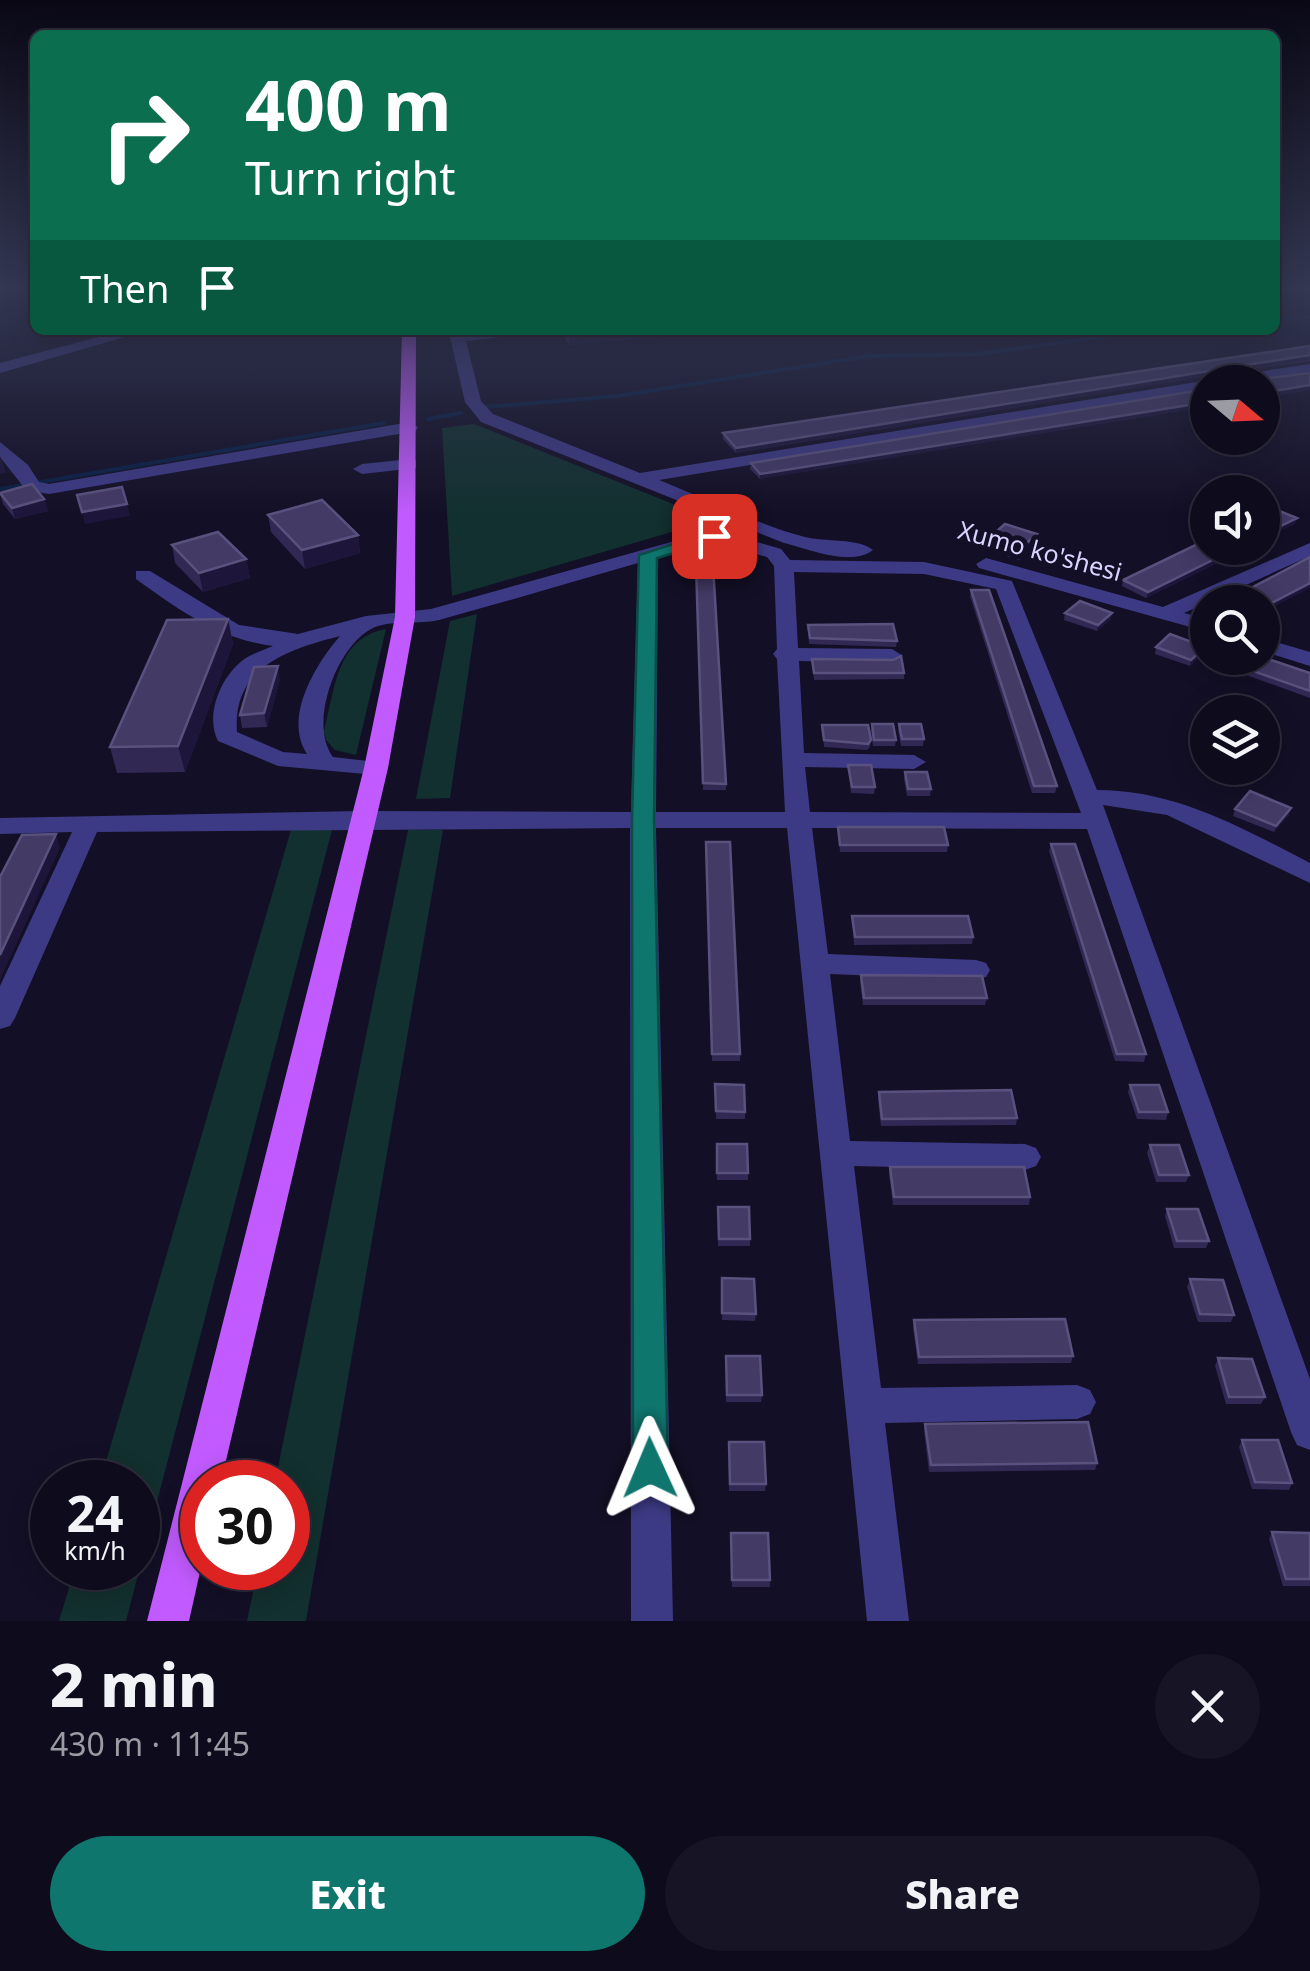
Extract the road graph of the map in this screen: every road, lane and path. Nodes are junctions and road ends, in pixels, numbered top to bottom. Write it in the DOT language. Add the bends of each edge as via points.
graph roads {
  1 [pos="409,365"];
  2 [pos="464,365"];
  3 [pos="1310,368"];
  4 [pos="1280,373"];
  5 [pos="1190,389"];
  6 [pos="410,427"];
  7 [pos="0,447"];
  8 [pos="410,464"];
  9 [pos="362,470"];
  10 [pos="639,478"];
  11 [pos="738,519"];
  12 [pos="714,536"];
  13 [pos="1310,549"];
  14 [pos="648,555"];
  15 [pos="784,566"];
  16 [pos="143,576"];
  17 [pos="1167,614"];
  18 [pos="406,617"];
  19 [pos="1190,621"];
  20 [pos="366,622"];
  21 [pos="307,638"];
  22 [pos="1280,650"];
  23 [pos="784,654"];
  24 [pos="892,656"];
  25 [pos="1310,660"];
  26 [pos="792,760"];
  27 [pos="914,762"];
  28 [pos="324,764"];
  29 [pos="376,768"];
  30 [pos="1092,809"];
  31 [pos="797,817"];
  32 [pos="361,819"];
  33 [pos="643,819"];
  34 [pos="89,822"];
  35 [pos="0,826"];
  36 [pos="1310,874"];
  37 [pos="813,963"];
  38 [pos="976,970"];
  39 [pos="0,1018"];
  40 [pos="835,1153"];
  41 [pos="1025,1157"];
  42 [pos="1077,1402"];
  43 [pos="863,1406"];
  44 [pos="1310,1432"];
  45 [pos="168,1621"];
  46 [pos="652,1621"];
  47 [pos="888,1621"];
  1 -- 6 [label="main road"];
  2 -- 10 [label="street, Xumo ko'shesi" via="473,402 487,418"];
  3 -- 4 [label="street"];
  5 -- 10 [label="street"];
  6 -- 7 [label="street" via="49,489 32,486"];
  6 -- 8 [label="main road"];
  8 -- 9 [label="street"];
  8 -- 18 [label="main road"];
  10 -- 11 [label="street, Xumo ko'shesi"];
  11 -- 12 [label="street"];
  11 -- 17 [label="street, Xumo ko'shesi" via="830,549 946,553"];
  12 -- 14 [label="street"];
  12 -- 15 [label="street" via="774,553"];
  13 -- 17 [label="street"];
  14 -- 18 [label="street"];
  14 -- 33 [label="street"];
  15 -- 23 [label="street"];
  15 -- 30 [label="street" via="938,569 1006,585"];
  16 -- 21 [label="street" via="248,638"];
  17 -- 19 [label="street, Xumo ko'shesi"];
  18 -- 20 [label="street"];
  18 -- 29 [label="main road"];
  20 -- 21 [label="street"];
  20 -- 28 [label="street" via="330,660 310,722"];
  21 -- 28 [label="street" via="251,664 224,709 226,736 278,759"];
  22 -- 25 [label="street"];
  23 -- 24 [label="street"];
  23 -- 26 [label="street"];
  26 -- 27 [label="street"];
  26 -- 31 [label="street"];
  28 -- 29 [label="street"];
  29 -- 32 [label="main road"];
  30 -- 31 [label="street"];
  30 -- 36 [label="street" via="1122,795 1207,818"];
  30 -- 44 [label="street"];
  31 -- 33 [label="street"];
  31 -- 37 [label="street"];
  32 -- 33 [label="street"];
  32 -- 34 [label="street"];
  32 -- 45 [label="main road"];
  33 -- 46 [label="street"];
  34 -- 35 [label="street"];
  34 -- 39 [label="street"];
  37 -- 38 [label="street"];
  37 -- 40 [label="street"];
  40 -- 41 [label="street"];
  40 -- 43 [label="street"];
  42 -- 43 [label="street"];
  43 -- 47 [label="street"];
}
